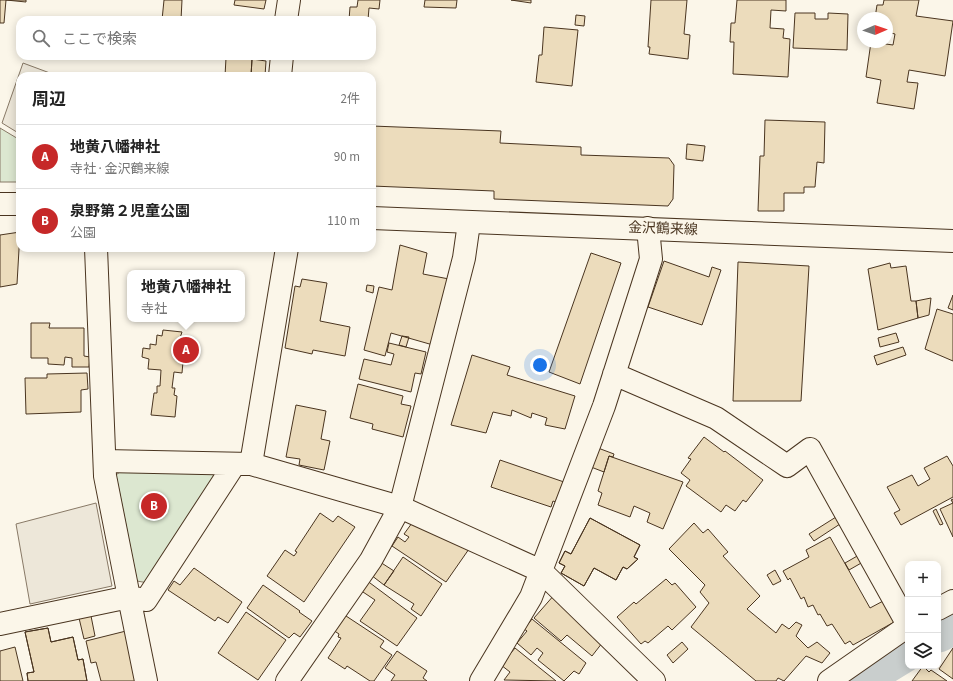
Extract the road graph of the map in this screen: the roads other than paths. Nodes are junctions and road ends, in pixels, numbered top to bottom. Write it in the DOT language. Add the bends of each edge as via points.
graph roads {
  1 [pos="289,0"];
  2 [pos="287,16"];
  3 [pos="282,60"];
  4 [pos="280,72"];
  5 [pos="0,204"];
  6 [pos="16,204"];
  7 [pos="376,218"];
  8 [pos="468,223"];
  9 [pos="648,228"];
  10 [pos="953,241"];
  11 [pos="96,252"];
  12 [pos="286,252"];
  13 [pos="614,374"];
  14 [pos="105,461"];
  15 [pos="242,465"];
  16 [pos="400,507"];
  17 [pos="541,570"];
  18 [pos="129,597"];
  19 [pos="953,601"];
  20 [pos="941,607"];
  21 [pos="905,621"];
  22 [pos="0,624"];
  23 [pos="905,628"];
  24 [pos="146,681"];
  25 [pos="287,681"];
  26 [pos="480,681"];
  27 [pos="654,681"];
  28 [pos="828,681"];
  1 -- 2 [label="street"];
  3 -- 4 [label="street"];
  5 -- 6 [label="street"];
  7 -- 8 [label="street, 金沢鶴来線"];
  8 -- 9 [label="street, 金沢鶴来線"];
  8 -- 16 [label="street" via="464,258"];
  9 -- 10 [label="street, 金沢鶴来線"];
  9 -- 13 [label="street" via="651,259"];
  11 -- 14 [label="street"];
  12 -- 15 [label="street"];
  13 -- 17 [label="street"];
  13 -- 21 [label="street" via="716,418 787,466 810,449"];
  14 -- 15 [label="street"];
  14 -- 18 [label="street" via="105,476"];
  15 -- 16 [label="street"];
  15 -- 18 [label="street" via="146,600"];
  16 -- 17 [label="street"];
  16 -- 25 [label="street" via="371,560"];
  17 -- 26 [label="street" via="531,597"];
  17 -- 27 [label="street"];
  18 -- 22 [label="street"];
  18 -- 24 [label="street"];
  19 -- 20 [label="street"];
  23 -- 28 [label="street"];
}
